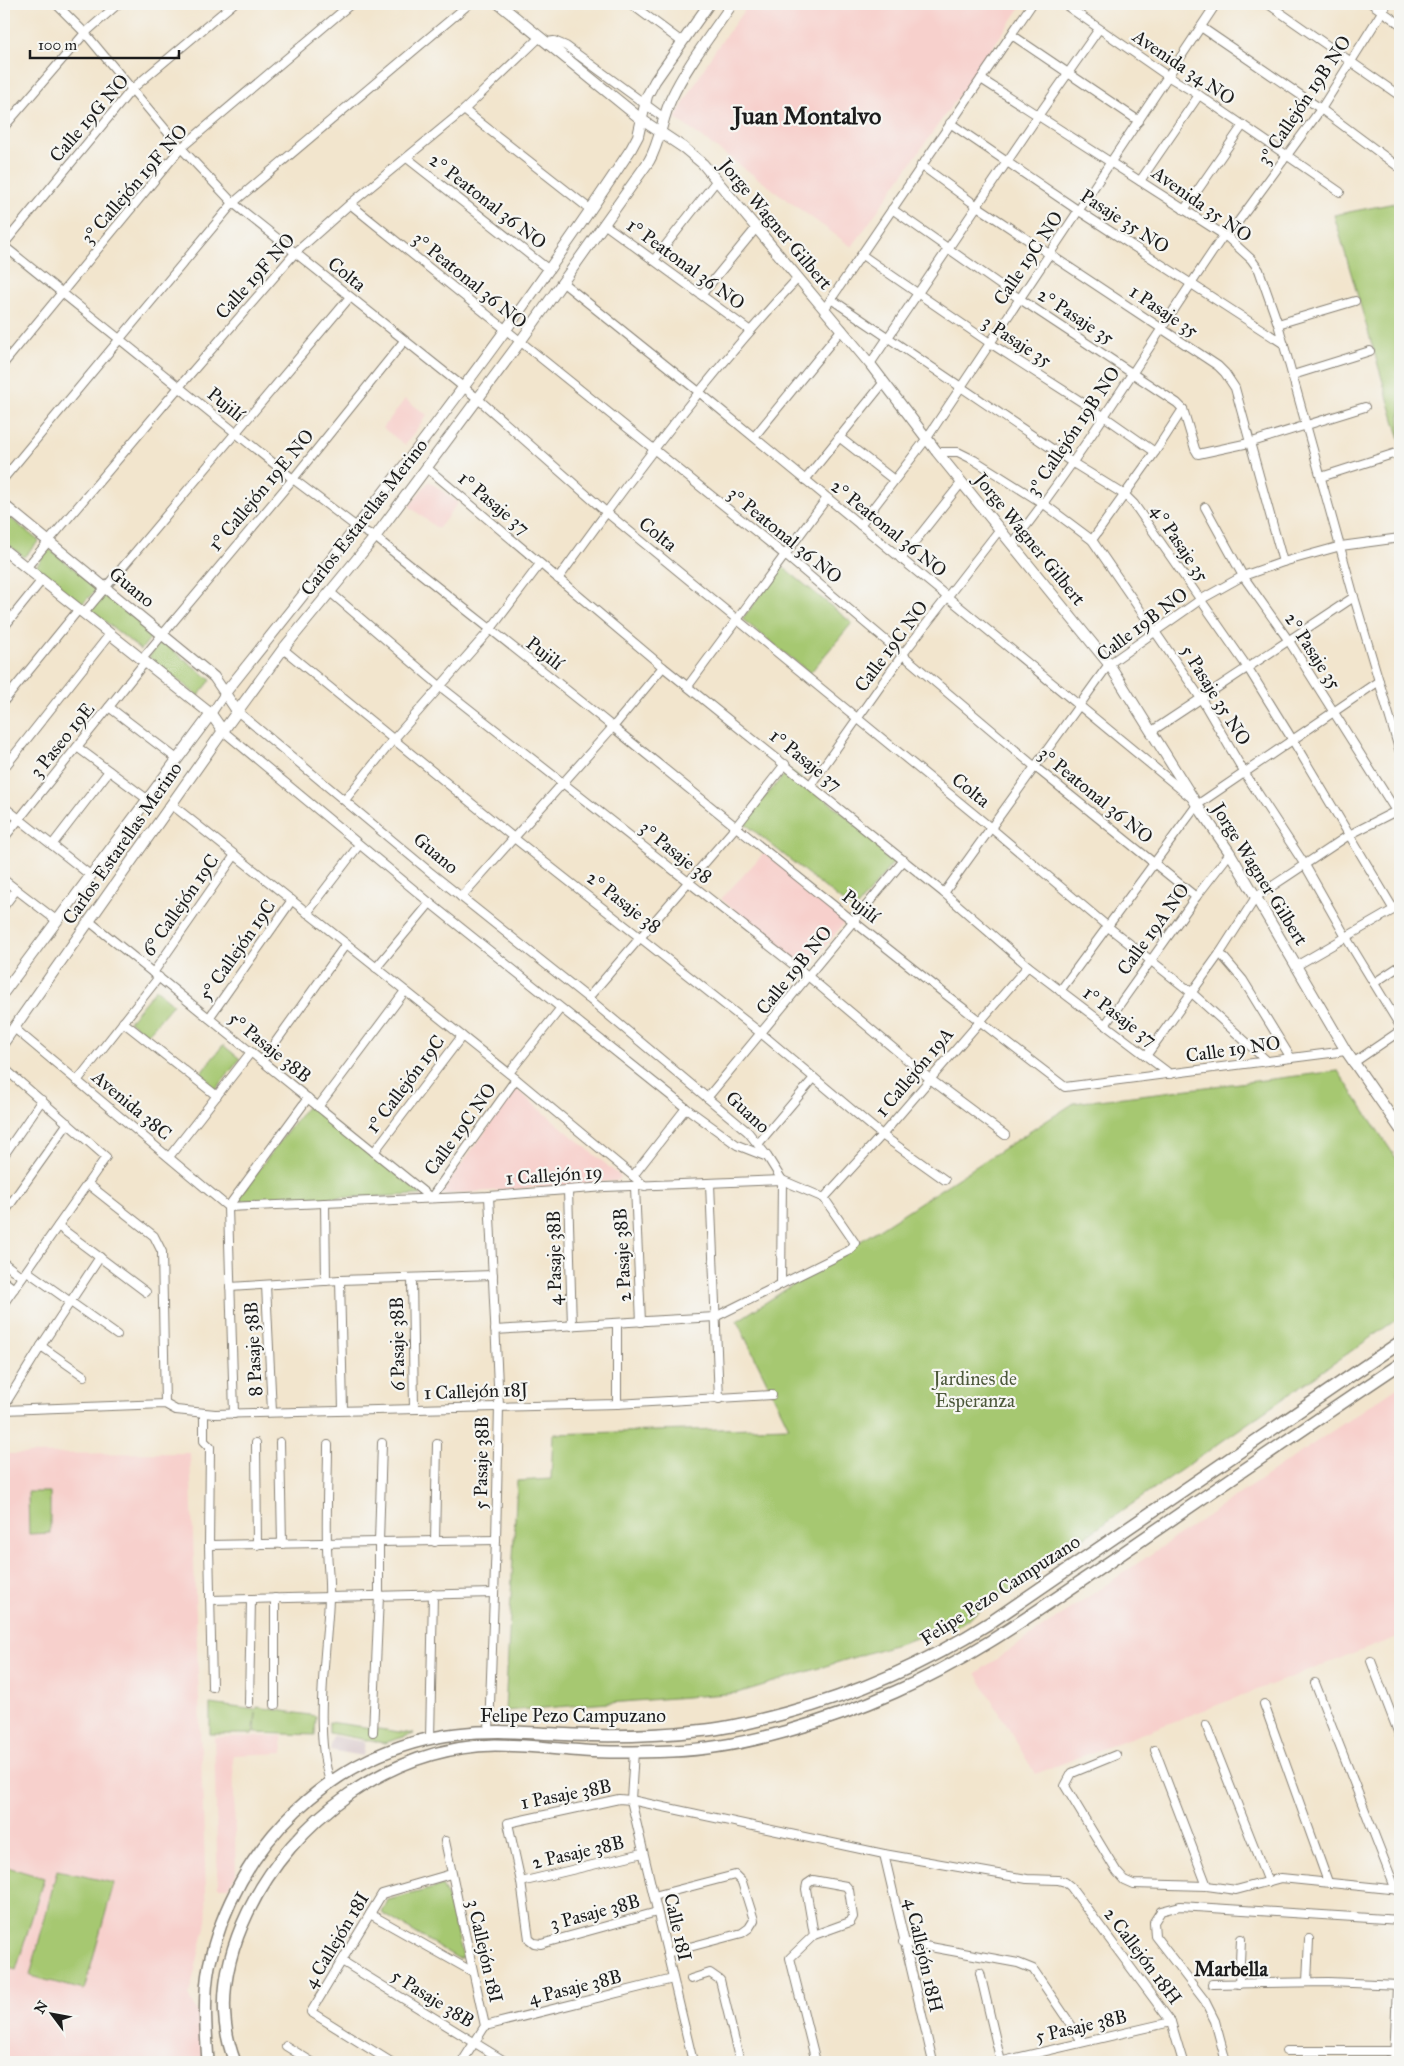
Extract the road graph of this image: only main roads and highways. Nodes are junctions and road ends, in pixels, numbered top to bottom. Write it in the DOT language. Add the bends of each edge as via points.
graph roads {
  1 [pos="1400,1342"];
  2 [pos="1400,1364"];
  3 [pos="208,2062"];
  4 [pos="235,2062"];
  1 -- 3 [label="main road, Felipe Pezo Campuzano" via="990,1622 940,1653 879,1682 823,1703 707,1730 598,1736 489,1731 430,1738 377,1755 330,1781 286,1819 269,1840 225,1913 205,1995"];
  2 -- 4 [label="main road, Felipe Pezo Campuzano" via="1007,1631 930,1676 854,1709 779,1733 705,1748 586,1751 490,1745 426,1757 403,1765 347,1794 294,1843 266,1880 243,1922 224,1992 226,2033"];
}
